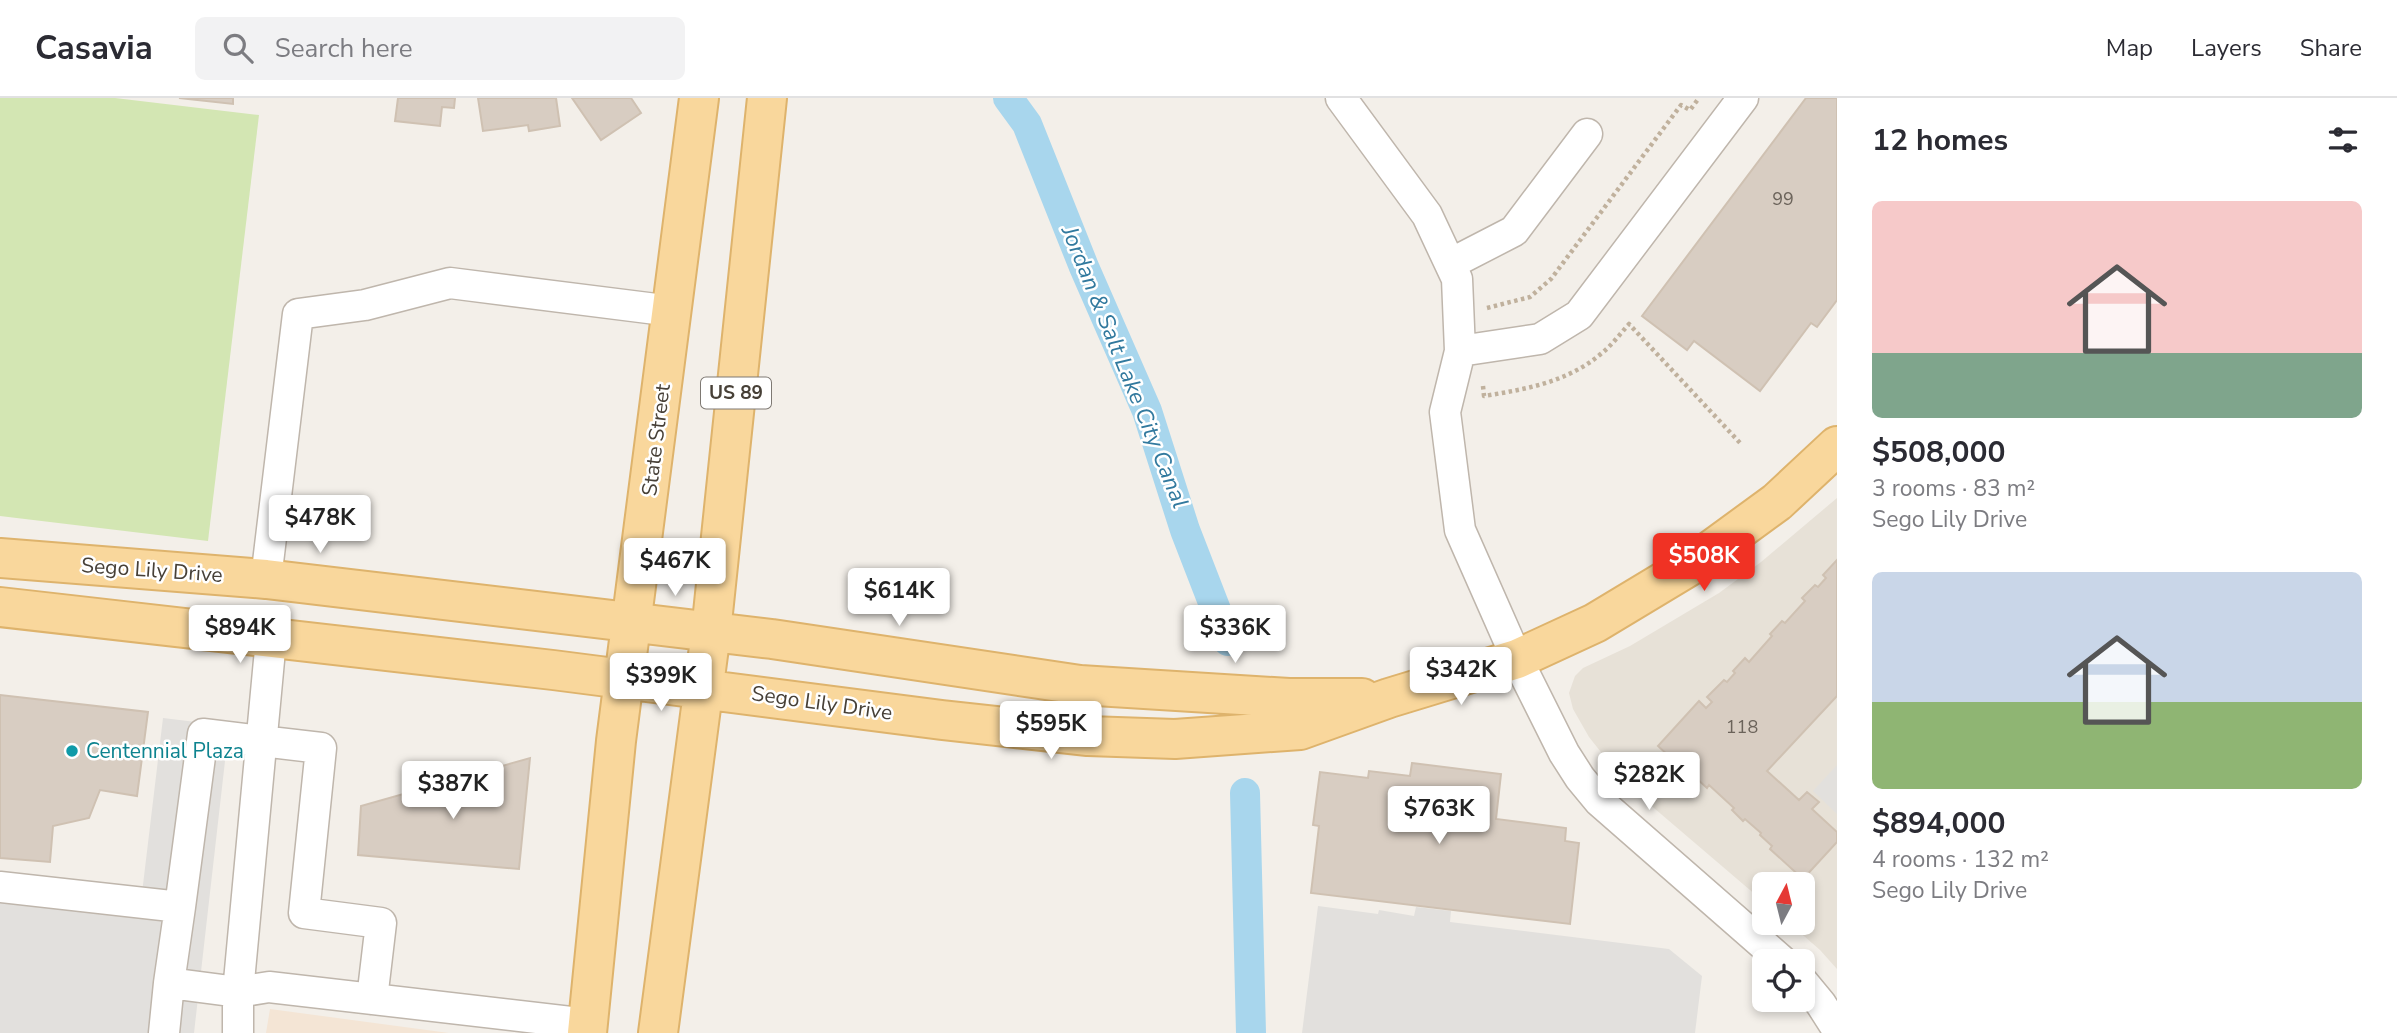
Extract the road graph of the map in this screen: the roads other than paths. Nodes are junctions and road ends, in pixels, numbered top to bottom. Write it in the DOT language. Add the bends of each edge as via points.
graph roads {
  1 [pos="699,98"];
  2 [pos="766,98"];
  3 [pos="1341,98"];
  4 [pos="1743,98"];
  5 [pos="1587,134"];
  6 [pos="1450,264"];
  7 [pos="673,310"];
  8 [pos="1460,351"];
  9 [pos="1837,446"];
  10 [pos="0,558"];
  11 [pos="266,579"];
  12 [pos="0,607"];
  13 [pos="633,623"];
  14 [pos="710,632"];
  15 [pos="271,639"];
  16 [pos="1517,659"];
  17 [pos="625,679"];
  18 [pos="704,688"];
  19 [pos="1389,698"];
  20 [pos="262,742"];
  21 [pos="0,887"];
  22 [pos="180,907"];
  23 [pos="1768,949"];
  24 [pos="169,983"];
  25 [pos="238,992"];
  26 [pos="1815,997"];
  27 [pos="372,999"];
  28 [pos="462,1021"];
  29 [pos="588,1028"];
  30 [pos="1837,1030"];
  31 [pos="164,1033"];
  32 [pos="238,1033"];
  33 [pos="658,1033"];
  1 -- 7 [label="main road, State Street"];
  2 -- 14 [label="main road, US 89"];
  3 -- 6 [label="street" via="1427,215"];
  4 -- 8 [label="street" via="1579,315 1540,339"];
  5 -- 6 [label="street" via="1514,231"];
  6 -- 8 [label="street" via="1457,279"];
  7 -- 11 [label="street" via="450,283 365,304 298,313"];
  7 -- 13 [label="main road, State Street"];
  8 -- 16 [label="street" via="1445,411 1461,530"];
  9 -- 16 [label="main road, Sego Lily Drive" via="1777,502 1688,567 1595,623"];
  10 -- 11 [label="main road, Sego Lily Drive"];
  11 -- 13 [label="main road, Sego Lily Drive"];
  12 -- 15 [label="main road, Sego Lily Drive"];
  13 -- 14 [label="main road, Sego Lily Drive"];
  13 -- 17 [label="main road, State Street"];
  14 -- 18 [label="main road, US 89"];
  14 -- 19 [label="main road, Sego Lily Drive" via="1080,685 1289,698"];
  15 -- 17 [label="main road, Sego Lily Drive"];
  15 -- 20 [label="street"];
  16 -- 19 [label="main road, Sego Lily Drive"];
  16 -- 23 [label="street" via="1564,753 1599,801"];
  17 -- 18 [label="main road, Sego Lily Drive"];
  17 -- 29 [label="main road, State Street"];
  18 -- 19 [label="main road, Sego Lily Drive" via="1062,733 1175,738 1300,730"];
  18 -- 33 [label="main road, US 89"];
  20 -- 22 [label="street" via="203,734"];
  20 -- 25 [label="street"];
  20 -- 27 [label="street" via="321,748 304,913 381,923"];
  21 -- 22 [label="street"];
  22 -- 24 [label="street"];
  24 -- 25 [label="street"];
  24 -- 31 [label="street"];
  25 -- 27 [label="street" via="270,987"];
  25 -- 32 [label="street"];
  26 -- 30 [label="street"];
  27 -- 28 [label="street"];
  28 -- 29 [label="street"];
}
